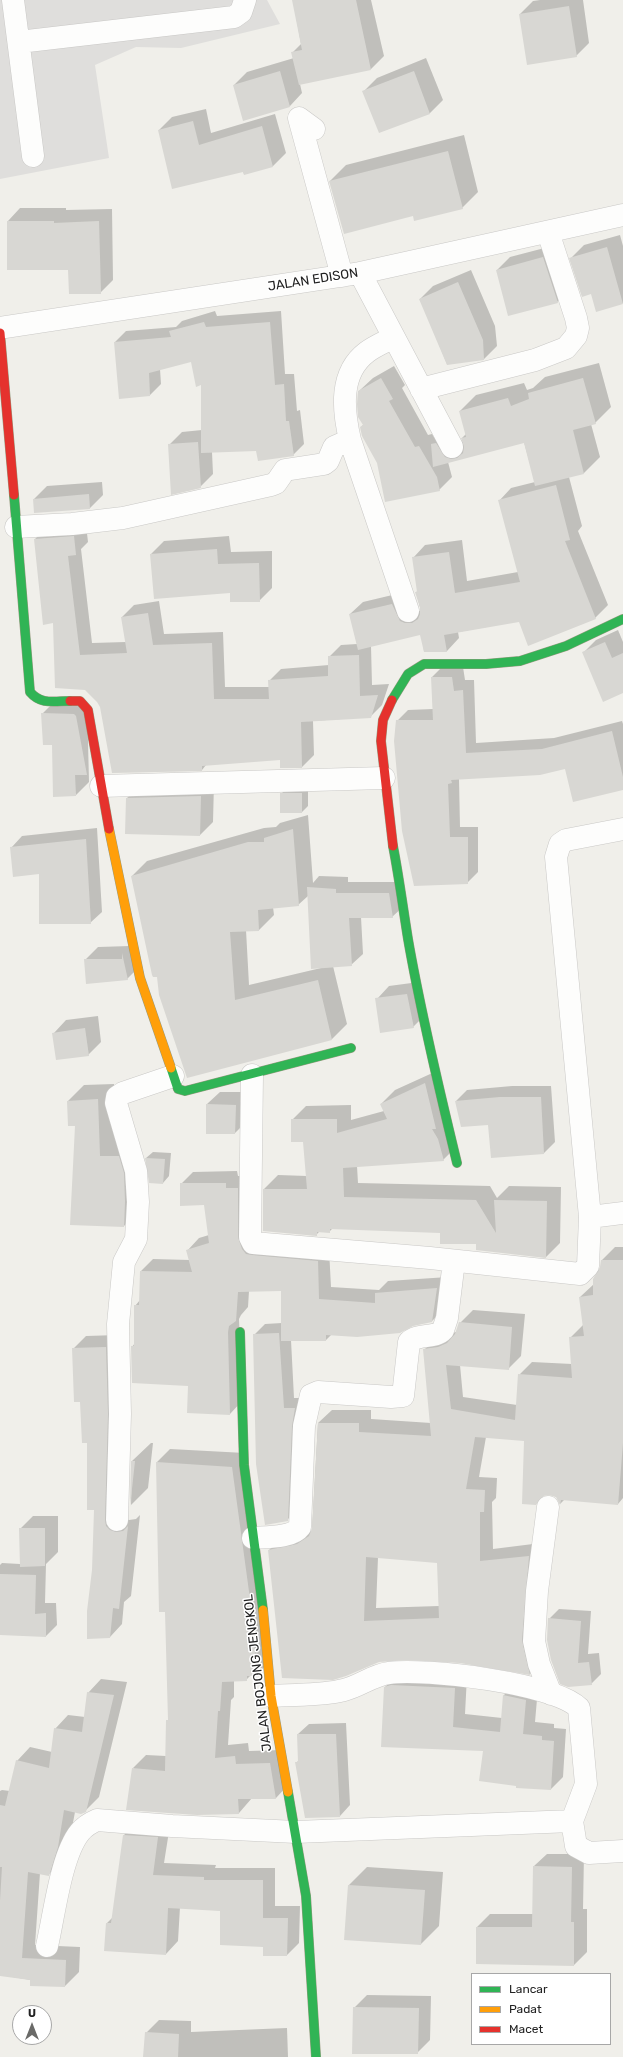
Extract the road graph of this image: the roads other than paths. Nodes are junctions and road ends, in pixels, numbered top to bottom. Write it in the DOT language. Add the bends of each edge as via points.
graph roads {
  1 [pos="13,0"];
  2 [pos="245,0"];
  3 [pos="19,42"];
  4 [pos="314,129"];
  5 [pos="33,156"];
  6 [pos="623,215"];
  7 [pos="548,232"];
  8 [pos="351,275"];
  9 [pos="0,328"];
  10 [pos="0,333"];
  11 [pos="394,337"];
  12 [pos="421,388"];
  13 [pos="350,440"];
  14 [pos="452,446"];
  15 [pos="16,527"];
  16 [pos="408,611"];
  17 [pos="623,619"];
  18 [pos="384,778"];
  19 [pos="101,786"];
  20 [pos="623,829"];
  21 [pos="351,1048"];
  22 [pos="252,1075"];
  23 [pos="173,1076"];
  24 [pos="457,1163"];
  25 [pos="623,1213"];
  26 [pos="590,1217"];
  27 [pos="454,1261"];
  28 [pos="240,1332"];
  29 [pos="548,1507"];
  30 [pos="116,1520"];
  31 [pos="253,1538"];
  32 [pos="551,1694"];
  33 [pos="271,1696"];
  34 [pos="572,1821"];
  35 [pos="296,1832"];
  36 [pos="623,1851"];
  37 [pos="47,1946"];
  38 [pos="316,2057"];
  1 -- 3 [label="street"];
  2 -- 3 [label="street" via="241,12 234,17"];
  3 -- 5 [label="street"];
  4 -- 8 [label="street" via="299,118"];
  6 -- 7 [label="street, JALAN EDISON"];
  7 -- 8 [label="street, JALAN EDISON"];
  7 -- 12 [label="street" via="576,318 576,336 566,348 535,360"];
  8 -- 9 [label="street, JALAN EDISON"];
  8 -- 11 [label="street"];
  10 -- 15 [label="street"];
  11 -- 12 [label="street"];
  11 -- 13 [label="street" via="367,352 355,364 348,380 344,415"];
  12 -- 14 [label="street"];
  13 -- 15 [label="street" via="334,447 324,464 285,470 271,486 124,518"];
  13 -- 16 [label="street"];
  15 -- 19 [label="street" via="30,692 41,701 80,701 84,705 90,718"];
  17 -- 18 [label="street" via="524,660 507,663 419,666 408,674 383,720 381,741"];
  18 -- 19 [label="street"];
  18 -- 24 [label="street" via="390,833 401,885 408,939"];
  19 -- 23 [label="street" via="140,978"];
  20 -- 26 [label="street" via="566,840 560,844 556,857"];
  21 -- 22 [label="street"];
  22 -- 23 [label="street" via="185,1091 178,1089"];
  22 -- 27 [label="street" via="250,1237 253,1243"];
  23 -- 30 [label="street" via="123,1093 117,1097 116,1103 136,1171 138,1202 136,1239 124,1262 118,1324 120,1414"];
  25 -- 26 [label="street"];
  26 -- 27 [label="street" via="588,1266 580,1274"];
  27 -- 31 [label="street" via="447,1318 443,1330 414,1338 409,1342 403,1396 318,1392 311,1395 305,1421 300,1527 297,1532 290,1534"];
  28 -- 31 [label="street, JALAN BOJONG JENGKOL" via="243,1450"];
  29 -- 32 [label="street" via="537,1591 534,1641 539,1664"];
  31 -- 33 [label="street, JALAN BOJONG JENGKOL" via="262,1598"];
  32 -- 33 [label="street" via="524,1686 449,1674 390,1672 376,1675 344,1690"];
  32 -- 34 [label="street" via="571,1700 579,1708 586,1784"];
  33 -- 35 [label="street, JALAN BOJONG JENGKOL"];
  34 -- 35 [label="street"];
  34 -- 36 [label="street" via="576,1846 582,1850 598,1853"];
  35 -- 37 [label="street" via="98,1820 89,1823 79,1833 69,1854"];
  35 -- 38 [label="street, JALAN BOJONG JENGKOL" via="306,1896"];
}
